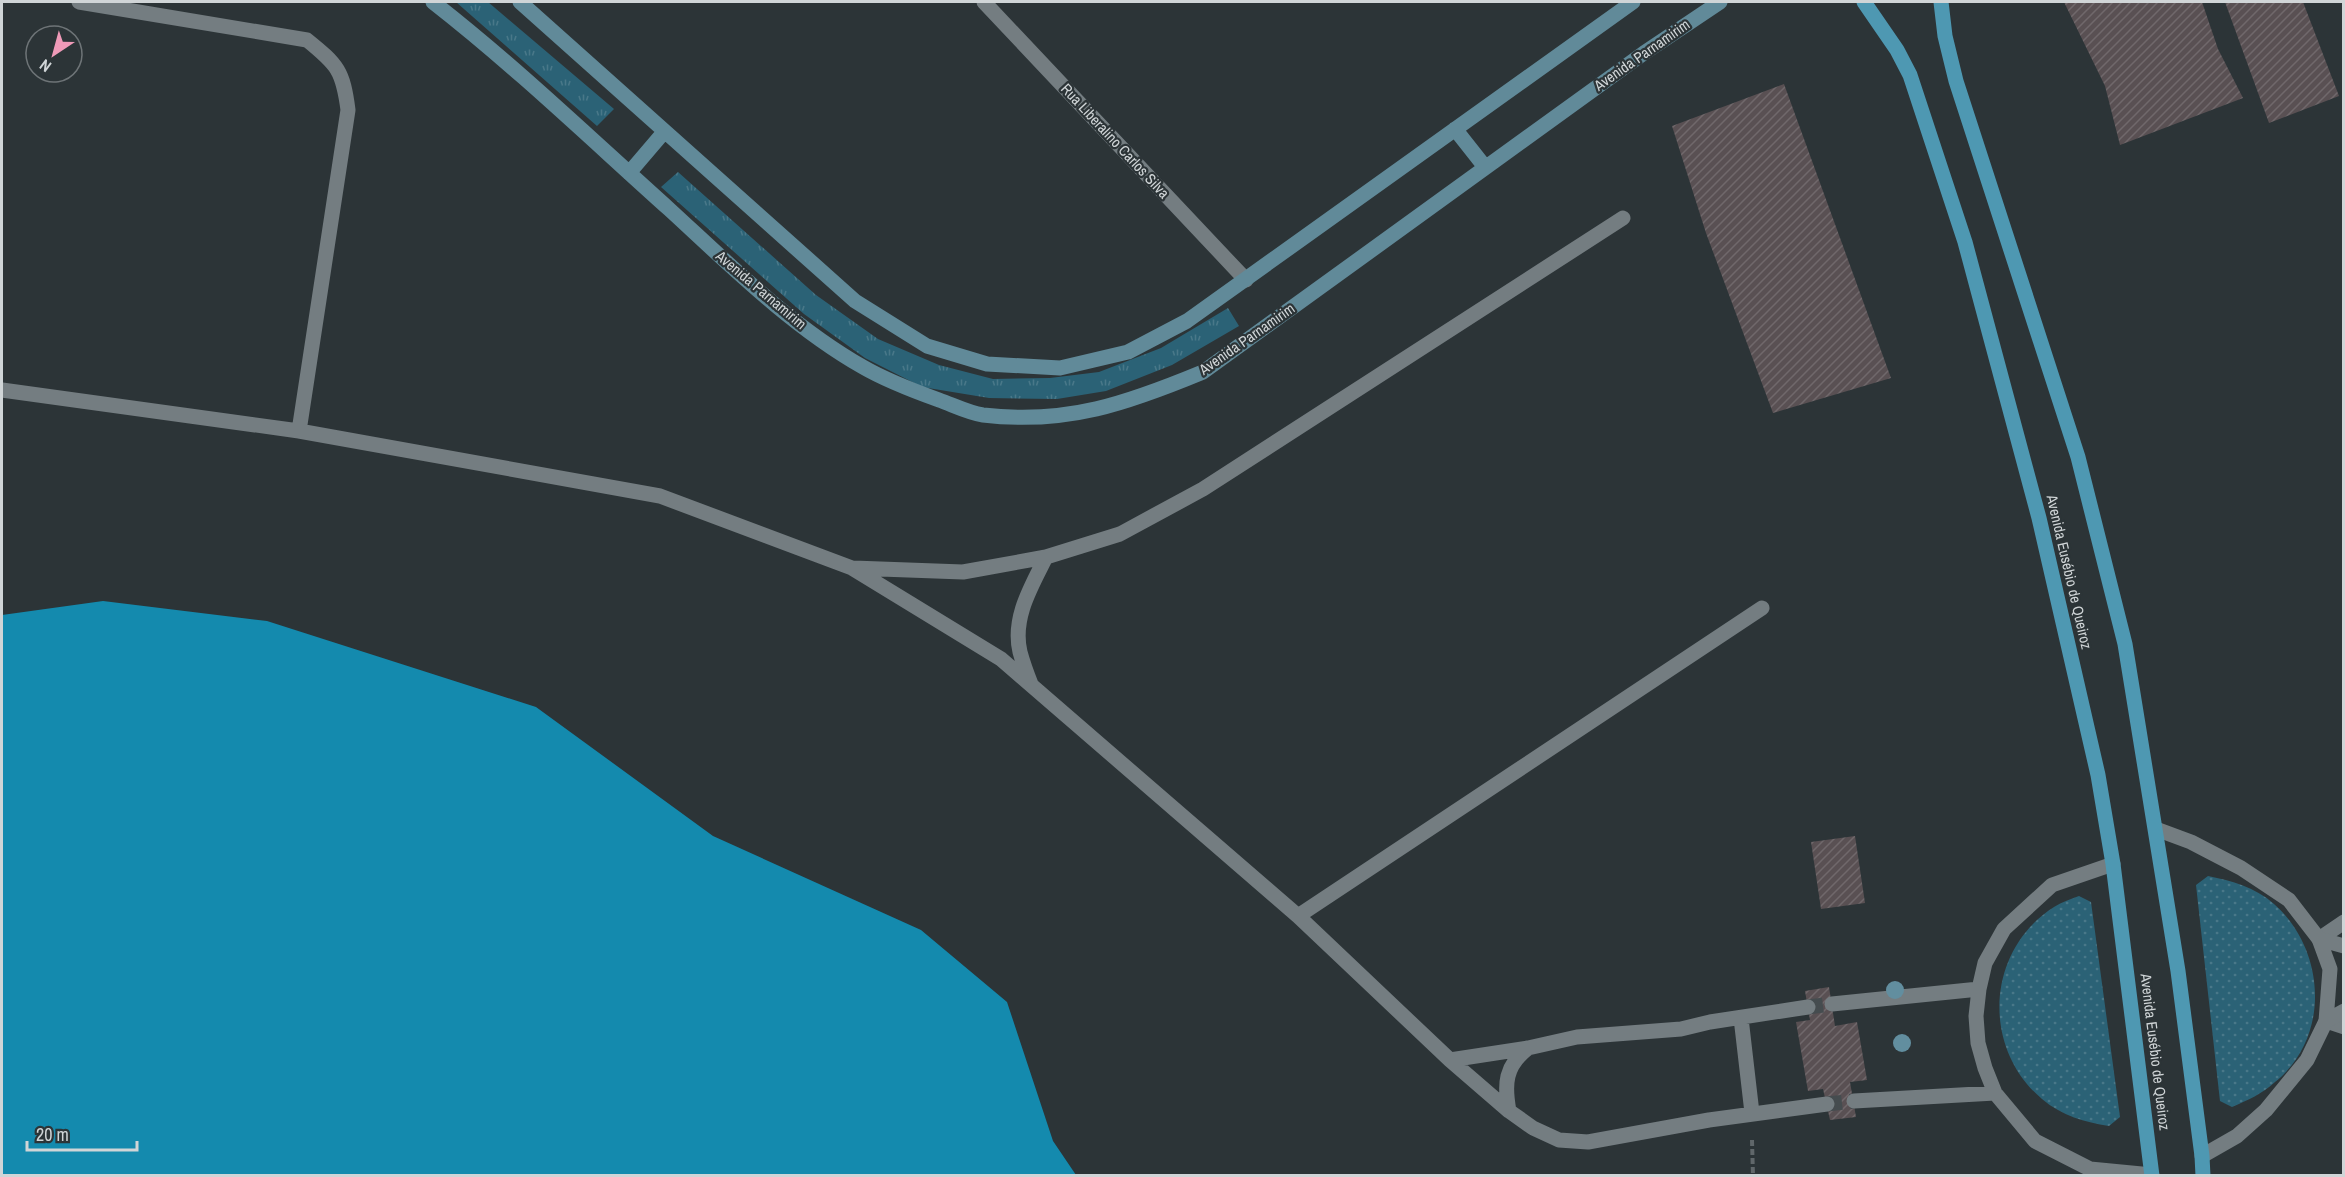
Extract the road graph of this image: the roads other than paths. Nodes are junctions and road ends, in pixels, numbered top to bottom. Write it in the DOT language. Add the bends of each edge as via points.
graph roads {
  1 [pos="79,2"];
  2 [pos="433,2"];
  3 [pos="520,2"];
  4 [pos="984,2"];
  5 [pos="1633,2"];
  6 [pos="1720,2"];
  7 [pos="1863,2"];
  8 [pos="1941,2"];
  9 [pos="1455,129"];
  10 [pos="664,132"];
  11 [pos="1485,167"];
  12 [pos="629,173"];
  13 [pos="1623,218"];
  14 [pos="1246,280"];
  15 [pos="2,390"];
  16 [pos="299,431"];
  17 [pos="1046,557"];
  18 [pos="852,568"];
  19 [pos="1762,608"];
  20 [pos="1031,684"];
  21 [pos="2156,829"];
  22 [pos="2113,864"];
  23 [pos="1298,916"];
  24 [pos="2343,922"];
  25 [pos="2319,939"];
  26 [pos="2343,946"];
  27 [pos="1979,989"];
  28 [pos="1832,1004"];
  29 [pos="1808,1006"];
  30 [pos="2343,1011"];
  31 [pos="1741,1018"];
  32 [pos="2326,1021"];
  33 [pos="2343,1027"];
  34 [pos="1528,1048"];
  35 [pos="1450,1060"];
  36 [pos="1995,1093"];
  37 [pos="1854,1101"];
  38 [pos="1827,1104"];
  39 [pos="1509,1111"];
  40 [pos="1752,1113"];
  41 [pos="2202,1156"];
  42 [pos="2152,1175"];
  43 [pos="2203,1176"];
  1 -- 16 [label="street" via="307,40 330,58 344,81 348,110"];
  2 -- 12 [label="street, Avenida Parnamirim"];
  3 -- 10 [label="street"];
  4 -- 14 [label="street, Rua Liberalino Carlos Silva"];
  5 -- 9 [label="street"];
  6 -- 11 [label="street, Avenida Parnamirim"];
  7 -- 22 [label="main road, Avenida Eusébio de Queiroz" via="1910,75 1965,242 2039,518 2098,776"];
  8 -- 21 [label="main road" via="1956,81 2078,457 2125,644"];
  9 -- 11 [label="street"];
  9 -- 14 [label="street"];
  10 -- 12 [label="street"];
  10 -- 14 [label="street" via="855,301 927,346 987,364 1060,368 1128,351 1187,321"];
  11 -- 12 [label="street, Avenida Parnamirim" via="1203,372 1141,398 1084,412 1039,417 981,415 916,392 863,367 770,300"];
  13 -- 17 [label="street" via="1203,489 1120,534"];
  15 -- 16 [label="street"];
  16 -- 18 [label="street" via="660,496"];
  17 -- 18 [label="street" via="963,572"];
  17 -- 20 [label="street" via="1026,596 1019,621 1020,650"];
  18 -- 20 [label="street" via="1001,659"];
  19 -- 23 [label="street"];
  20 -- 23 [label="street"];
  21 -- 25 [label="street" via="2241,868 2289,900"];
  21 -- 41 [label="main road"];
  22 -- 27 [label="street" via="2052,885 2004,929 1985,963"];
  22 -- 42 [label="main road, Avenida Eusébio de Queiroz"];
  23 -- 35 [label="street"];
  24 -- 25 [label="street"];
  25 -- 26 [label="street"];
  25 -- 32 [label="street" via="2330,969"];
  27 -- 28 [label="street"];
  27 -- 36 [label="street" via="1978,1043"];
  29 -- 31 [label="street"];
  30 -- 32 [label="street"];
  31 -- 34 [label="street" via="1681,1029 1577,1037"];
  31 -- 40 [label="street"];
  32 -- 33 [label="street"];
  32 -- 41 [label="street" via="2307,1060 2266,1110 2236,1136"];
  34 -- 35 [label="street"];
  34 -- 39 [label="street" via="1517,1057 1509,1073 1505,1090"];
  35 -- 39 [label="street"];
  36 -- 37 [label="street"];
  36 -- 42 [label="street" via="2035,1141 2090,1169"];
  38 -- 40 [label="street"];
  39 -- 40 [label="street" via="1559,1140 1588,1142"];
  41 -- 43 [label="main road"];
}
